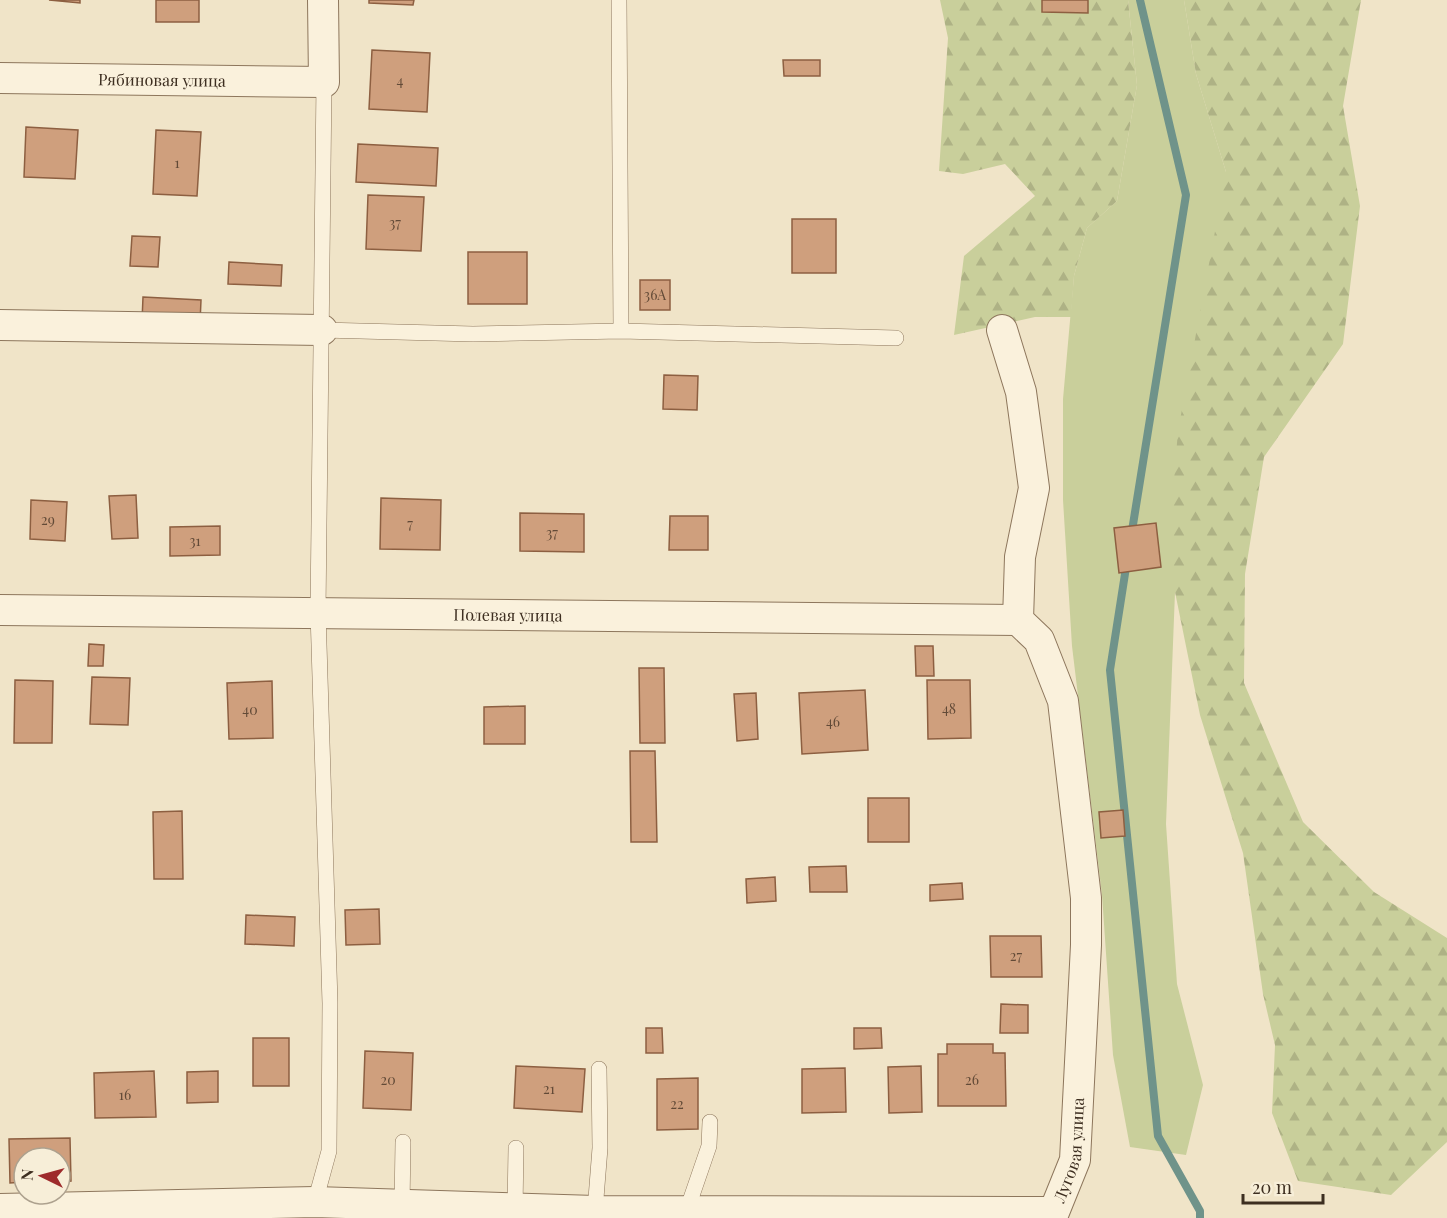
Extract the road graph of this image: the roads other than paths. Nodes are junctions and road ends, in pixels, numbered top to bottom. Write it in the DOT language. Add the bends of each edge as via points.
graph roads {
  1 [pos="323,0"];
  2 [pos="619,0"];
  3 [pos="0,78"];
  4 [pos="324,82"];
  5 [pos="0,325"];
  6 [pos="322,330"];
  7 [pos="1002,330"];
  8 [pos="621,331"];
  9 [pos="896,338"];
  10 [pos="0,610"];
  11 [pos="318,612"];
  12 [pos="1018,620"];
  13 [pos="599,1069"];
  14 [pos="710,1122"];
  15 [pos="404,1142"];
  16 [pos="516,1148"];
  17 [pos="315,1202"];
  18 [pos="402,1206"];
  19 [pos="0,1209"];
  20 [pos="515,1209"];
  21 [pos="687,1210"];
  22 [pos="595,1211"];
  1 -- 4 [label="street"];
  2 -- 8 [label="lane"];
  3 -- 4 [label="street, Рябиновая улица"];
  4 -- 6 [label="lane"];
  5 -- 6 [label="street"];
  6 -- 8 [label="lane" via="473,334"];
  6 -- 11 [label="lane"];
  7 -- 12 [label="street" via="1021,392 1034,488 1020,557"];
  8 -- 9 [label="lane"];
  10 -- 11 [label="street, Полевая улица"];
  11 -- 12 [label="street, Полевая улица"];
  11 -- 17 [label="lane" via="330,1003 329,1151"];
  12 -- 21 [label="street, Луговая улица" via="1039,640 1063,701 1086,898 1075,1160 1054,1212"];
  13 -- 22 [label="lane" via="600,1148"];
  14 -- 21 [label="lane" via="709,1146"];
  15 -- 18 [label="lane"];
  16 -- 20 [label="lane"];
  17 -- 18 [label="street, Луговая улица"];
  17 -- 19 [label="street, Луговая улица"];
  18 -- 20 [label="street, Луговая улица"];
  20 -- 22 [label="street, Луговая улица"];
  21 -- 22 [label="street, Луговая улица"];
}
